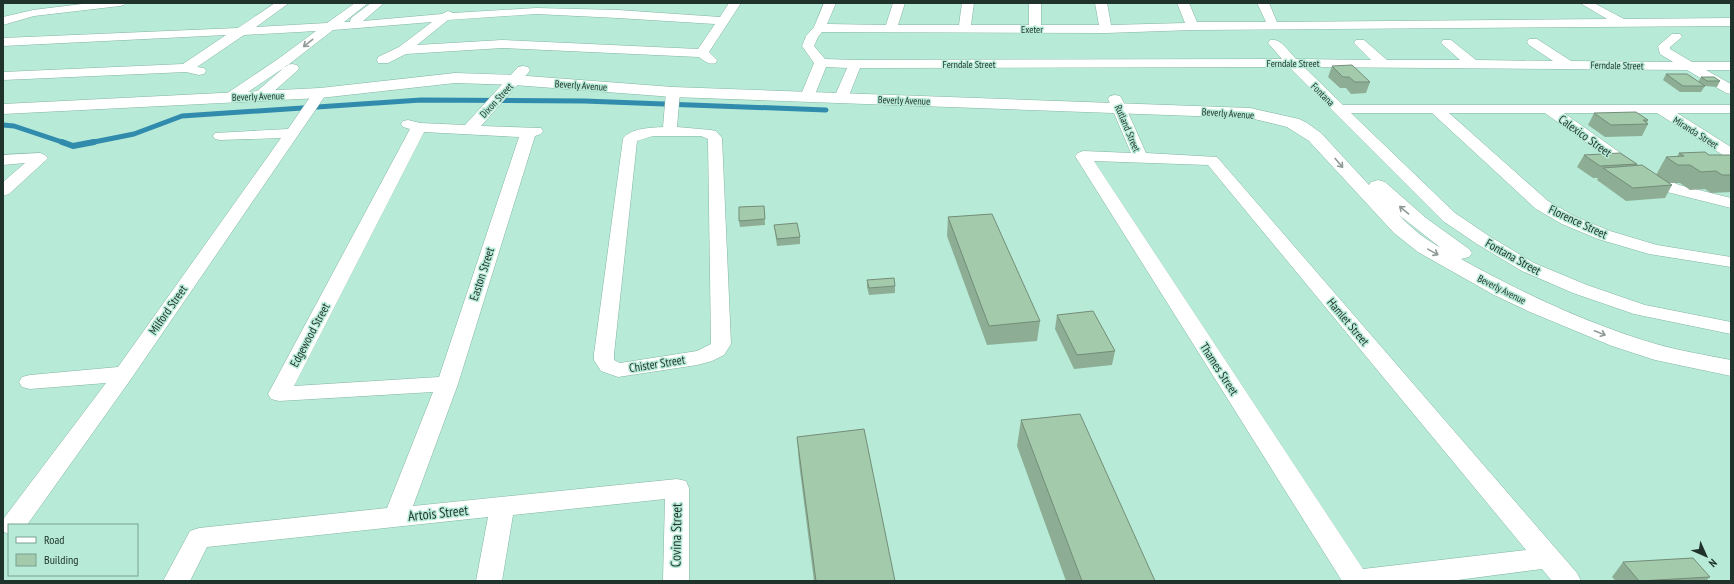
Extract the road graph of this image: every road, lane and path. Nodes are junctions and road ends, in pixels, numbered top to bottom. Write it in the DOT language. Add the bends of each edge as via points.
graph roads {
  1 [pos="38,3"];
  2 [pos="118,3"];
  3 [pos="283,3"];
  4 [pos="362,3"];
  5 [pos="378,3"];
  6 [pos="463,3"];
  7 [pos="626,3"];
  8 [pos="734,3"];
  9 [pos="830,3"];
  10 [pos="899,3"];
  11 [pos="968,3"];
  12 [pos="1035,3"];
  13 [pos="1101,3"];
  14 [pos="1182,3"];
  15 [pos="1264,3"];
  16 [pos="1586,3"];
  17 [pos="540,7"];
  18 [pos="618,14"];
  19 [pos="17,16"];
  20 [pos="447,17"];
  21 [pos="3,21"];
  22 [pos="723,21"];
  23 [pos="1621,22"];
  24 [pos="1731,22"];
  25 [pos="350,24"];
  26 [pos="1273,25"];
  27 [pos="1192,26"];
  28 [pos="328,27"];
  29 [pos="819,28"];
  30 [pos="891,28"];
  31 [pos="964,29"];
  32 [pos="1035,29"];
  33 [pos="1106,29"];
  34 [pos="240,31"];
  35 [pos="1676,37"];
  36 [pos="3,42"];
  37 [pos="1533,42"];
  38 [pos="1274,43"];
  39 [pos="1360,43"];
  40 [pos="1447,43"];
  41 [pos="403,50"];
  42 [pos="383,60"];
  43 [pos="821,63"];
  44 [pos="1292,63"];
  45 [pos="855,64"];
  46 [pos="1384,64"];
  47 [pos="1473,64"];
  48 [pos="1567,64"];
  49 [pos="1691,66"];
  50 [pos="1731,66"];
  51 [pos="186,68"];
  52 [pos="199,71"];
  53 [pos="519,75"];
  54 [pos="3,76"];
  55 [pos="1731,90"];
  56 [pos="265,92"];
  57 [pos="237,93"];
  58 [pos="809,93"];
  59 [pos="842,94"];
  60 [pos="3,101"];
  61 [pos="672,101"];
  62 [pos="313,103"];
  63 [pos="1118,104"];
  64 [pos="3,109"];
  65 [pos="1338,109"];
  66 [pos="1436,109"];
  67 [pos="1731,109"];
  68 [pos="1550,110"];
  69 [pos="1662,110"];
  70 [pos="413,125"];
  71 [pos="468,130"];
  72 [pos="292,133"];
  73 [pos="670,133"];
  74 [pos="220,136"];
  75 [pos="1731,154"];
  76 [pos="1083,156"];
  77 [pos="1140,157"];
  78 [pos="3,160"];
  79 [pos="3,191"];
  80 [pos="1731,204"];
  81 [pos="1731,262"];
  82 [pos="1731,328"];
  83 [pos="1731,354"];
  84 [pos="1731,368"];
  85 [pos="124,374"];
  86 [pos="30,382"];
  87 [pos="447,384"];
  88 [pos="677,488"];
  89 [pos="502,506"];
  90 [pos="396,517"];
  91 [pos="14,524"];
  92 [pos="1548,558"];
  93 [pos="176,581"];
  94 [pos="489,581"];
  95 [pos="676,581"];
  96 [pos="1356,581"];
  97 [pos="1360,581"];
  98 [pos="1568,581"];
  1 -- 19 [label="street"];
  2 -- 19 [label="street"];
  3 -- 34 [label="street"];
  4 -- 28 [label="street"];
  5 -- 25 [label="street"];
  6 -- 20 [label="street"];
  7 -- 18 [label="street"];
  8 -- 22 [label="street"];
  9 -- 29 [label="street"];
  10 -- 30 [label="street"];
  11 -- 31 [label="street"];
  12 -- 32 [label="street"];
  13 -- 33 [label="street"];
  14 -- 27 [label="street"];
  15 -- 26 [label="street"];
  16 -- 23 [label="street"];
  17 -- 18 [label="street"];
  17 -- 20 [label="street"];
  18 -- 22 [label="street"];
  19 -- 21 [label="street"];
  20 -- 25 [label="street"];
  20 -- 41 [label="street"];
  22 -- 41 [label="street" via="706,56 502,44"];
  23 -- 24 [label="street, Exeter"];
  23 -- 26 [label="street, Exeter"];
  25 -- 28 [label="street"];
  25 -- 56 [label="street"];
  26 -- 27 [label="street, Exeter"];
  27 -- 33 [label="street, Exeter"];
  28 -- 34 [label="street"];
  28 -- 57 [label="street, one-way"];
  29 -- 30 [label="street, Exeter"];
  29 -- 43 [label="street" via="808,46"];
  30 -- 31 [label="street, Exeter"];
  31 -- 32 [label="street, Exeter"];
  32 -- 33 [label="street, Exeter"];
  34 -- 36 [label="street"];
  34 -- 51 [label="street"];
  35 -- 49 [label="street" via="1664,46 1664,51"];
  37 -- 48 [label="street"];
  38 -- 44 [label="street, Fontana"];
  39 -- 46 [label="street"];
  40 -- 47 [label="street"];
  41 -- 42 [label="street"];
  43 -- 45 [label="street, Ferndale Street"];
  43 -- 58 [label="street"];
  44 -- 45 [label="street, Ferndale Street"];
  44 -- 46 [label="street, Ferndale Street"];
  44 -- 65 [label="street, Fontana"];
  45 -- 59 [label="street"];
  46 -- 47 [label="street, Ferndale Street"];
  47 -- 48 [label="street, Ferndale Street"];
  48 -- 49 [label="street, Ferndale Street"];
  49 -- 50 [label="street, Ferndale Street"];
  49 -- 55 [label="street"];
  51 -- 52 [label="street"];
  51 -- 54 [label="street"];
  53 -- 56 [label="street, Beverly Avenue" via="477,70 440,72"];
  53 -- 58 [label="street, Beverly Avenue"];
  53 -- 61 [label="street, Beverly Avenue"];
  53 -- 62 [label="street, Beverly Avenue" via="455,78"];
  53 -- 71 [label="street, Dixon Street"];
  56 -- 57 [label="street, Beverly Avenue"];
  56 -- 62 [label="street, Beverly Avenue"];
  57 -- 60 [label="street, Beverly Avenue"];
  57 -- 64 [label="street, Beverly Avenue"];
  58 -- 59 [label="street, Beverly Avenue"];
  58 -- 61 [label="street, Beverly Avenue"];
  59 -- 63 [label="street, Beverly Avenue"];
  61 -- 73 [label="street"];
  62 -- 72 [label="street, Milford Street"];
  63 -- 77 [label="street, Rutland Street"];
  83 -- 63 [label="street, Beverly Avenue, one-way" via="1674,342 1624,327 1567,308 1509,282 1434,235 1396,203 1328,134 1302,118 1238,103"];
  63 -- 84 [label="street, Beverly Avenue, one-way" via="1250,113 1293,122 1315,137 1401,230 1432,252 1502,290 1620,341 1655,352"];
  65 -- 66 [label="street"];
  65 -- 82 [label="street, Fontana Street" via="1449,217 1528,267 1580,289 1641,310"];
  66 -- 68 [label="street"];
  66 -- 81 [label="street, Florence Street" via="1542,205 1568,220 1604,235 1655,250"];
  67 -- 69 [label="street"];
  68 -- 69 [label="street"];
  68 -- 80 [label="street, Calexico Street" via="1637,172 1673,189"];
  69 -- 75 [label="street, Miranda Street"];
  70 -- 71 [label="street, Easton Street"];
  70 -- 87 [label="street, Edgewood Street" via="279,394"];
  71 -- 87 [label="street, Easton Street" via="532,132"];
  72 -- 74 [label="street"];
  72 -- 85 [label="street, Milford Street"];
  73 -- 73 [label="street, Chister Street" via="639,134 630,138 604,360 608,366 618,370 709,355 721,344 715,138 711,134 701,132"];
  76 -- 77 [label="street, Hamlet Street"];
  76 -- 96 [label="street, Thames Street"];
  77 -- 92 [label="street, Hamlet Street" via="1212,160"];
  78 -- 79 [label="street" via="40,158"];
  85 -- 86 [label="street"];
  85 -- 91 [label="street, Milford Street"];
  87 -- 90 [label="street, Easton Street"];
  88 -- 89 [label="street, Artois Street"];
  88 -- 95 [label="street, Covina Street"];
  89 -- 90 [label="street, Artois Street"];
  89 -- 94 [label="street"];
  90 -- 93 [label="street, Artois Street" via="199,538"];
  92 -- 97 [label="street"];
  92 -- 98 [label="street, Hamlet Street"];
}
